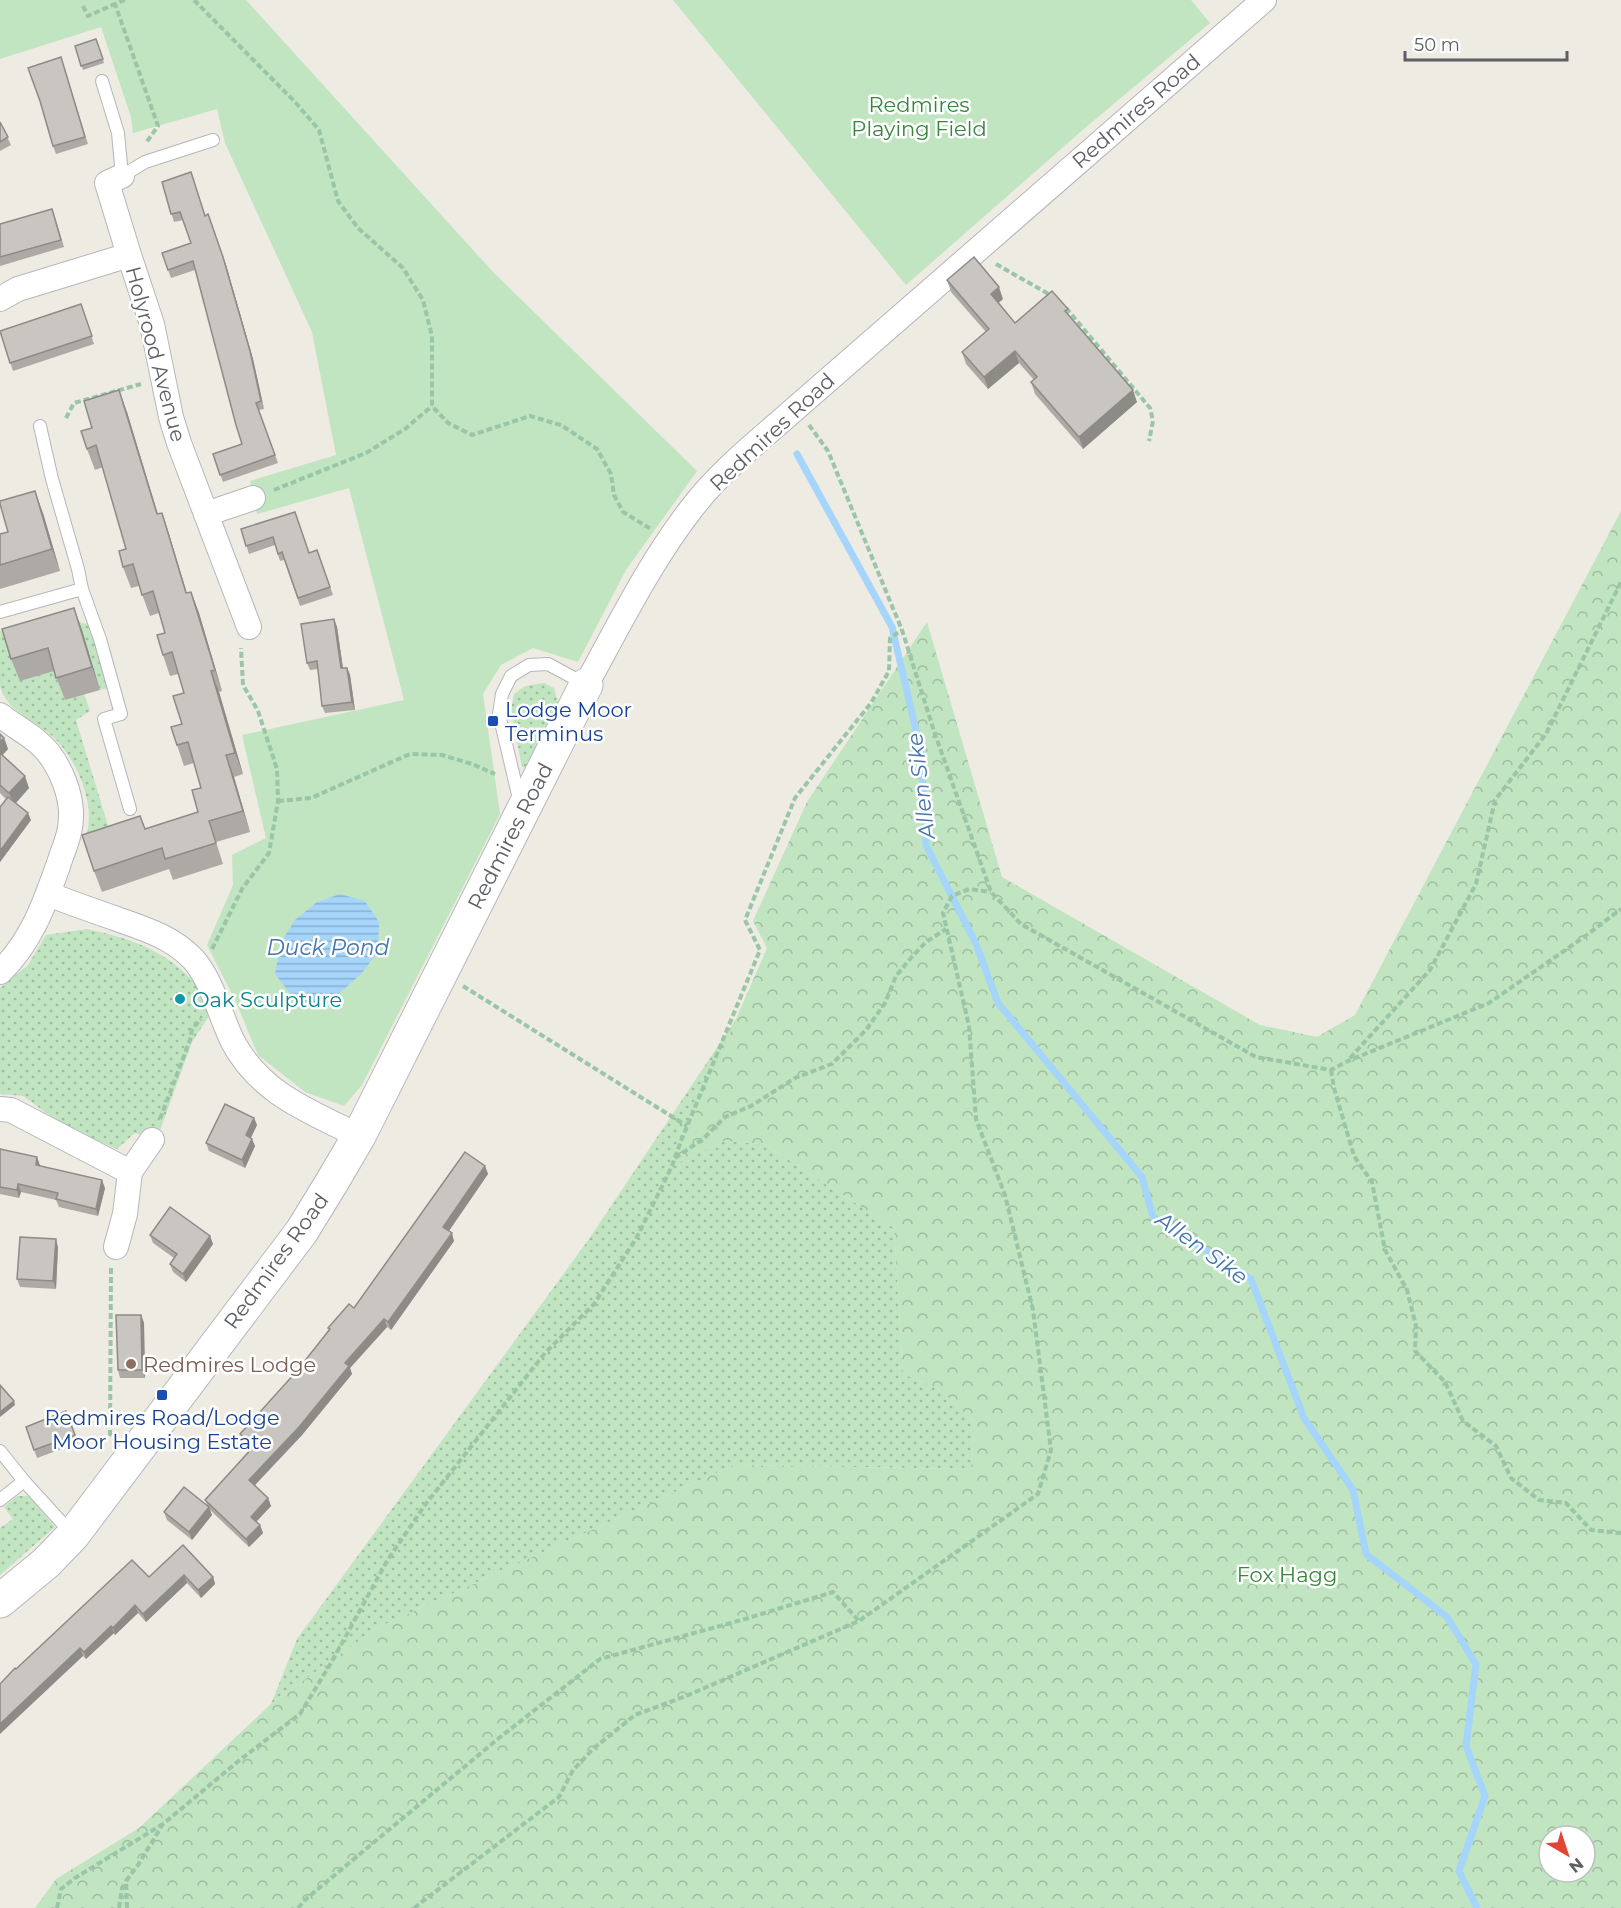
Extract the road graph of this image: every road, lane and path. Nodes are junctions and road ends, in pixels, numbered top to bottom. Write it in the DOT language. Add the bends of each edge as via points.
graph roads {
  1 [pos="125,0"];
  2 [pos="194,0"];
  3 [pos="1264,0"];
  4 [pos="115,4"];
  5 [pos="83,6"];
  6 [pos="102,81"];
  7 [pos="158,126"];
  8 [pos="213,140"];
  9 [pos="115,180"];
  10 [pos="978,249"];
  11 [pos="129,255"];
  12 [pos="0,299"];
  13 [pos="162,377"];
  14 [pos="432,406"];
  15 [pos="797,407"];
  16 [pos="66,418"];
  17 [pos="40,426"];
  18 [pos="1149,441"];
  19 [pos="253,498"];
  20 [pos="206,514"];
  21 [pos="668,542"];
  22 [pos="1621,582"];
  23 [pos="82,589"];
  24 [pos="0,612"];
  25 [pos="249,627"];
  26 [pos="902,630"];
  27 [pos="586,685"];
  28 [pos="0,716"];
  29 [pos="278,801"];
  30 [pos="519,801"];
  31 [pos="130,809"];
  32 [pos="991,892"];
  33 [pos="48,894"];
  34 [pos="1621,909"];
  35 [pos="947,929"];
  36 [pos="0,972"];
  37 [pos="201,972"];
  38 [pos="442,972"];
  39 [pos="219,1005"];
  40 [pos="1348,1061"];
  41 [pos="1331,1070"];
  42 [pos="0,1109"];
  43 [pos="687,1126"];
  44 [pos="358,1136"];
  45 [pos="152,1140"];
  46 [pos="675,1159"];
  47 [pos="130,1172"];
  48 [pos="116,1247"];
  49 [pos="0,1451"];
  50 [pos="132,1458"];
  51 [pos="24,1480"];
  52 [pos="0,1500"];
  53 [pos="1621,1533"];
  54 [pos="73,1535"];
  55 [pos="0,1601"];
  56 [pos="859,1621"];
  57 [pos="163,1824"];
  58 [pos="126,1881"];
  59 [pos="57,1908"];
  60 [pos="119,1908"];
  61 [pos="127,1908"];
  62 [pos="298,1908"];
  63 [pos="414,1908"];
  1 -- 4 [label="path"];
  2 -- 14 [label="path" via="319,130 338,201 358,228 403,268 423,300 432,336"];
  3 -- 10 [label="street, Redmires Road"];
  4 -- 5 [label="path" via="88,16"];
  4 -- 7 [label="path"];
  6 -- 9 [label="lane" via="118,133"];
  8 -- 9 [label="lane" via="145,162"];
  9 -- 11 [label="street"];
  10 -- 15 [label="street, Redmires Road"];
  10 -- 18 [label="path" via="999,266 1060,301 1150,408 1153,421"];
  11 -- 12 [label="street, Holyrood Avenue" via="18,289"];
  11 -- 13 [label="street, Holyrood Avenue" via="152,324"];
  13 -- 16 [label="path" via="74,403"];
  13 -- 20 [label="street, Holyrood Avenue" via="179,443"];
  14 -- 19 [label="path" via="405,429 366,453"];
  14 -- 21 [label="path" via="448,423 472,435 530,416 561,425 597,449 611,474 614,495 623,512"];
  15 -- 21 [label="street, Redmires Road" via="721,476 692,507"];
  15 -- 26 [label="path" via="828,451"];
  17 -- 23 [label="lane"];
  19 -- 20 [label="street"];
  20 -- 25 [label="street, Holyrood Avenue"];
  21 -- 27 [label="street, Redmires Road"];
  22 -- 40 [label="path" via="1546,734 1495,800 1476,884 1430,970"];
  23 -- 24 [label="lane"];
  23 -- 31 [label="lane" via="121,714 104,719"];
  25 -- 29 [label="path" via="241,644 243,685 268,738 277,769"];
  26 -- 32 [label="path"];
  26 -- 43 [label="path" via="890,638 889,671 871,703 795,798 745,920 760,950"];
  27 -- 30 [label="street, Redmires Road"];
  27 -- 30 [label="lane" via="548,664 529,665 511,676 502,694 499,714"];
  28 -- 33 [label="street" via="50,754 65,785 71,811 69,838"];
  29 -- 30 [label="path" via="311,798 410,754 442,755 493,772"];
  29 -- 37 [label="path" via="269,853 242,890"];
  30 -- 38 [label="street, Redmires Road"];
  32 -- 35 [label="path" via="969,889 952,896 943,913"];
  32 -- 41 [label="path" via="1021,924 1256,1057"];
  33 -- 36 [label="street" via="29,936"];
  33 -- 37 [label="street" via="158,934 177,945"];
  34 -- 40 [label="path" via="1489,1003"];
  35 -- 46 [label="path" via="926,942 910,959 866,1030 832,1064 795,1078 751,1106 725,1117 704,1139"];
  35 -- 56 [label="path" via="969,1026 976,1119 1005,1195 1033,1310 1051,1450 1038,1494"];
  37 -- 39 [label="street"];
  38 -- 43 [label="path"];
  38 -- 44 [label="street, Redmires Road"];
  39 -- 44 [label="street" via="233,1041 250,1068 271,1089"];
  39 -- 45 [label="path" via="192,1029"];
  40 -- 41 [label="path"];
  41 -- 53 [label="path" via="1354,1156 1372,1182 1385,1250 1407,1290 1416,1326 1415,1351 1445,1382 1463,1421 1496,1446 1510,1478 1539,1500 1566,1503 1591,1530"];
  42 -- 47 [label="street" via="11,1110"];
  43 -- 46 [label="path"];
  44 -- 50 [label="street, Redmires Road" via="302,1231"];
  45 -- 47 [label="street"];
  46 -- 57 [label="path" via="637,1237 594,1304 545,1353 425,1505 387,1561 300,1714"];
  47 -- 48 [label="street"];
  48 -- 50 [label="path" via="110,1272 110,1434"];
  49 -- 51 [label="lane"];
  50 -- 54 [label="street, Redmires Road"];
  51 -- 52 [label="lane"];
  51 -- 54 [label="lane"];
  54 -- 55 [label="street, Redmires Road"];
  56 -- 62 [label="path" via="833,1592 600,1659 499,1738"];
  56 -- 63 [label="path" via="635,1715 573,1770 559,1797"];
  57 -- 58 [label="path"];
  57 -- 59 [label="path" via="61,1889"];
  58 -- 60 [label="path"];
  58 -- 61 [label="path"];
}
